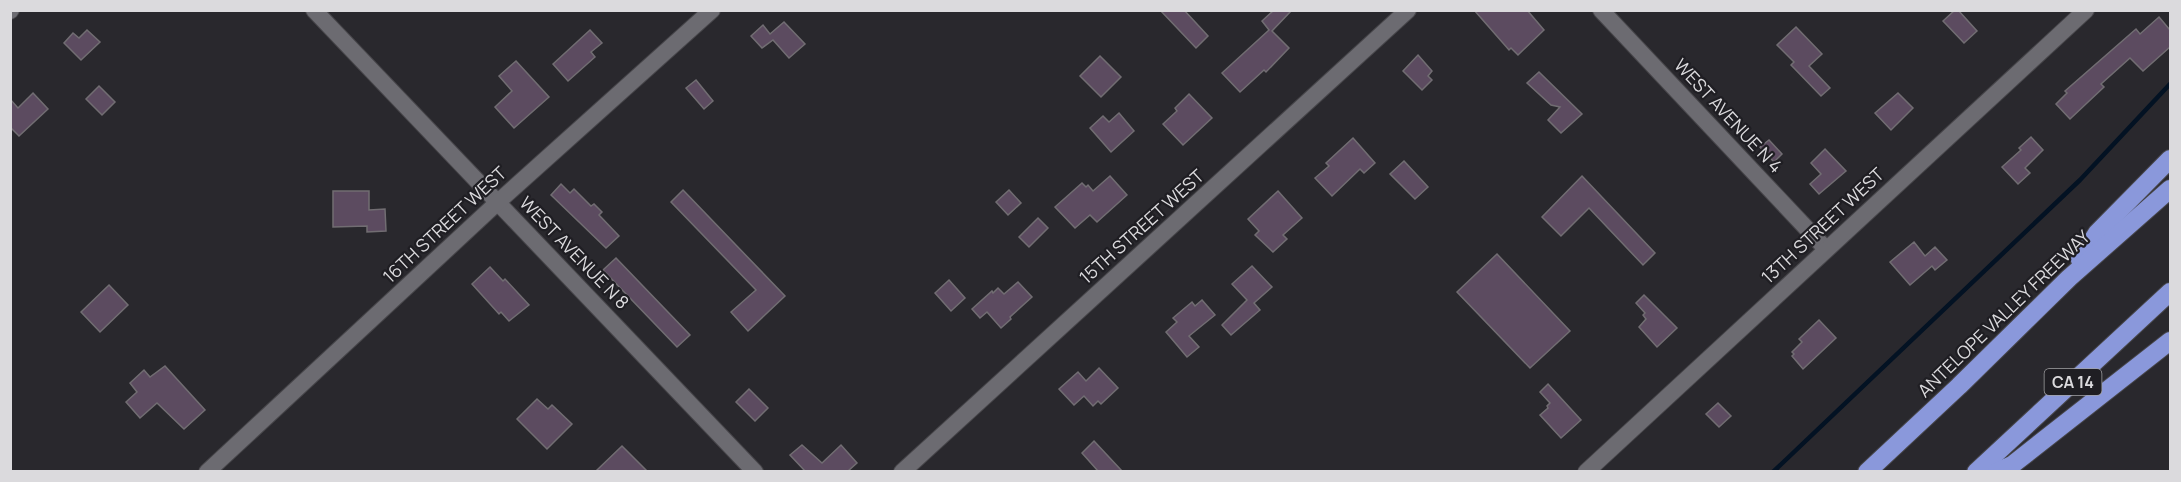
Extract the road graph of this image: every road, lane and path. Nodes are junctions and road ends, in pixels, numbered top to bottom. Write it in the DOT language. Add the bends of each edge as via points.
graph roads {
  1 [pos="314,10"];
  2 [pos="712,10"];
  3 [pos="1408,10"];
  4 [pos="1601,10"];
  5 [pos="2086,10"];
  6 [pos="2170,159"];
  7 [pos="2170,189"];
  8 [pos="498,202"];
  9 [pos="1826,249"];
  10 [pos="2069,278"];
  11 [pos="2170,292"];
  12 [pos="2170,341"];
  13 [pos="207,471"];
  14 [pos="755,471"];
  15 [pos="902,471"];
  16 [pos="1586,471"];
  17 [pos="1868,471"];
  18 [pos="1976,471"];
  19 [pos="1997,471"];
  1 -- 8 [label="street, WEST AVENUE N 8"];
  2 -- 8 [label="street, 16TH STREET WEST"];
  3 -- 15 [label="street, 15TH STREET WEST"];
  4 -- 9 [label="street, WEST AVENUE N 4"];
  5 -- 9 [label="street, 13TH STREET WEST"];
  6 -- 10 [label="highway" via="2097,233"];
  7 -- 10 [label="highway, ANTELOPE VALLEY FREEWAY"];
  8 -- 13 [label="street, 16TH STREET WEST"];
  8 -- 14 [label="street, WEST AVENUE N 8"];
  9 -- 16 [label="street, 13TH STREET WEST"];
  10 -- 17 [label="highway, ANTELOPE VALLEY FREEWAY"];
  11 -- 18 [label="highway, CA 14"];
  12 -- 19 [label="highway" via="2012,465"];
}
